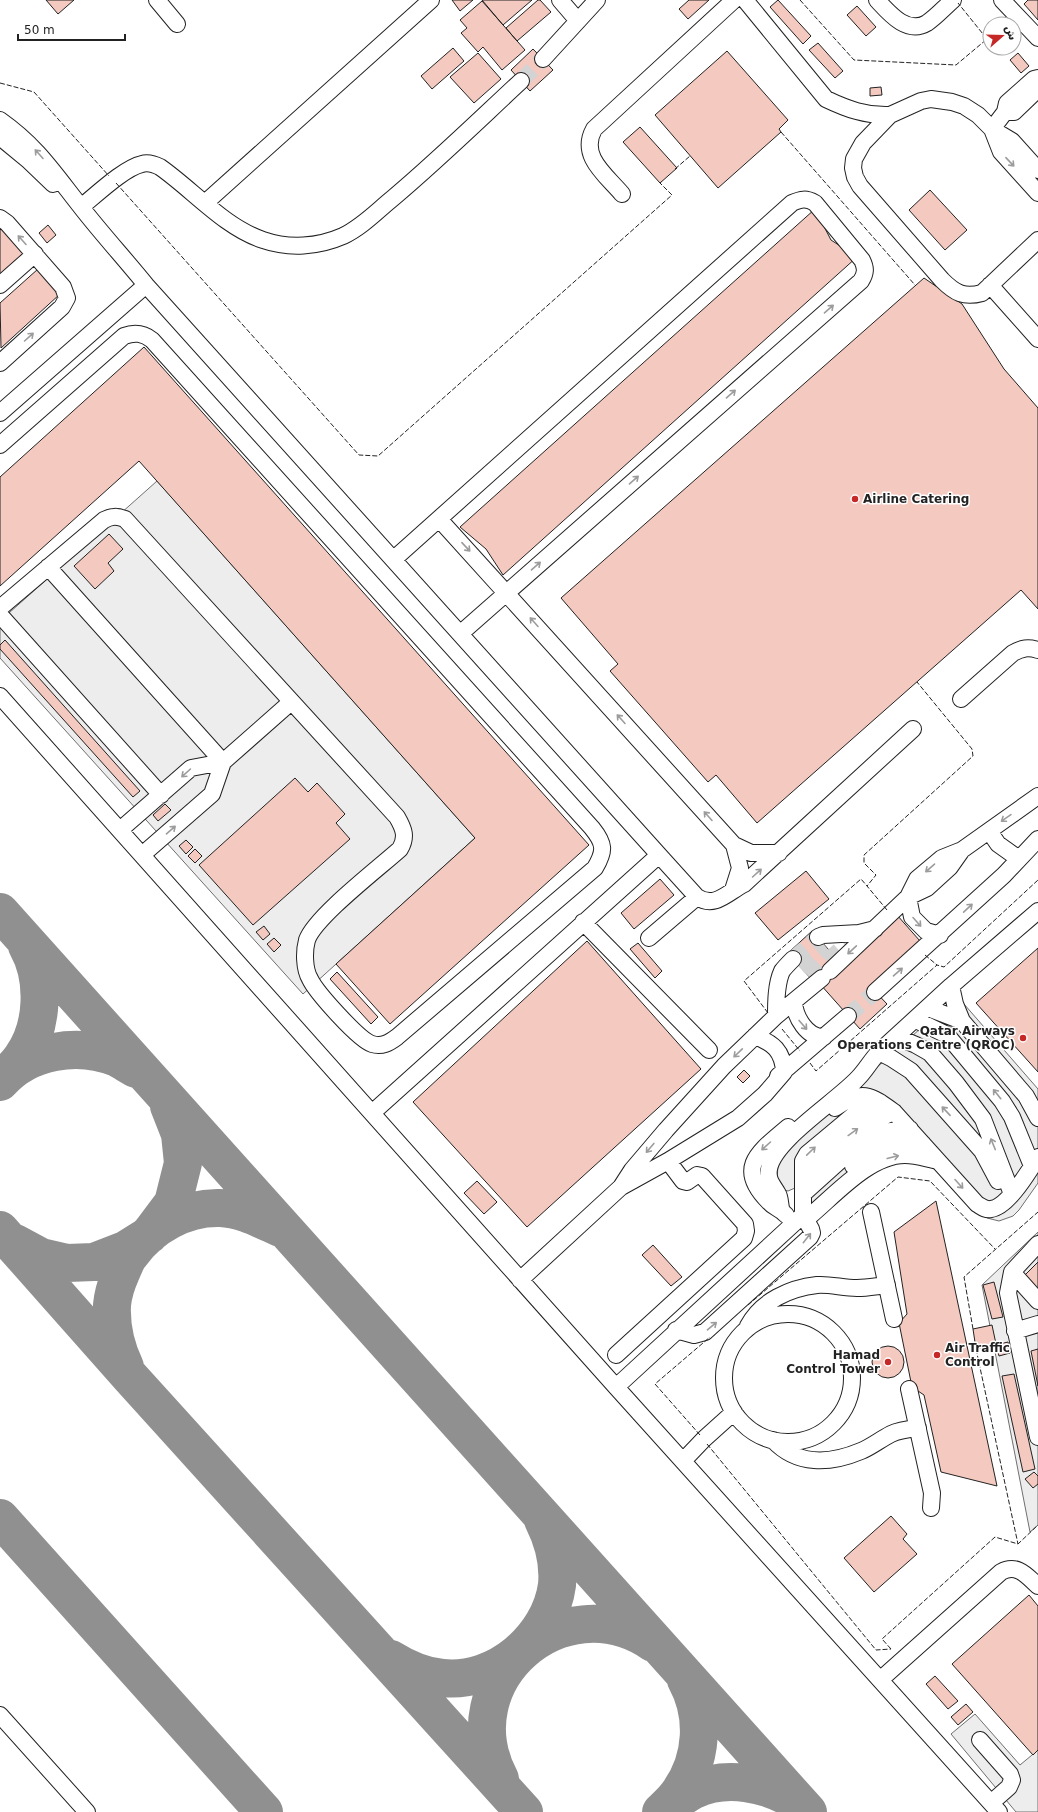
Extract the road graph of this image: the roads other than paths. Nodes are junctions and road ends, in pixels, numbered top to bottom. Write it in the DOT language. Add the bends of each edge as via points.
graph roads {
  1 [pos="157,0"];
  2 [pos="431,0"];
  3 [pos="560,0"];
  4 [pos="597,0"];
  5 [pos="734,0"];
  6 [pos="745,0"];
  7 [pos="877,0"];
  8 [pos="953,0"];
  9 [pos="1002,0"];
  10 [pos="578,21"];
  11 [pos="177,24"];
  12 [pos="1038,38"];
  13 [pos="543,59"];
  14 [pos="1038,78"];
  15 [pos="521,81"];
  16 [pos="1038,89"];
  17 [pos="1005,112"];
  18 [pos="890,115"];
  19 [pos="0,120"];
  20 [pos="992,129"];
  21 [pos="0,137"];
  22 [pos="1038,170"];
  23 [pos="1038,193"];
  24 [pos="622,194"];
  25 [pos="205,203"];
  26 [pos="81,207"];
  27 [pos="0,218"];
  28 [pos="1038,240"];
  29 [pos="35,254"];
  30 [pos="0,285"];
  31 [pos="146,285"];
  32 [pos="990,285"];
  33 [pos="1038,339"];
  34 [pos="1,361"];
  35 [pos="0,413"];
  36 [pos="0,445"];
  37 [pos="439,518"];
  38 [pos="394,559"];
  39 [pos="48,567"];
  40 [pos="507,592"];
  41 [pos="0,608"];
  42 [pos="0,615"];
  43 [pos="461,634"];
  44 [pos="1038,650"];
  45 [pos="0,696"];
  46 [pos="961,699"];
  47 [pos="291,702"];
  48 [pos="913,729"];
  49 [pos="223,762"];
  50 [pos="161,795"];
  51 [pos="1038,796"];
  52 [pos="120,830"];
  53 [pos="988,831"];
  54 [pos="1038,839"];
  55 [pos="734,845"];
  56 [pos="779,853"];
  57 [pos="658,854"];
  58 [pos="142,855"];
  59 [pos="1019,859"];
  60 [pos="733,890"];
  61 [pos="697,897"];
  62 [pos="908,898"];
  63 [pos="1038,911"];
  64 [pos="583,922"];
  65 [pos="875,929"];
  66 [pos="940,935"];
  67 [pos="649,938"];
  68 [pos="822,942"];
  69 [pos="811,970"];
  70 [pos="951,986"];
  71 [pos="875,992"];
  72 [pos="794,1002"];
  73 [pos="777,1004"];
  74 [pos="928,1008"];
  75 [pos="848,1016"];
  76 [pos="916,1020"];
  77 [pos="962,1021"];
  78 [pos="755,1036"];
  79 [pos="824,1037"];
  80 [pos="898,1037"];
  81 [pos="709,1050"];
  82 [pos="875,1056"];
  83 [pos="784,1072"];
  84 [pos="880,1102"];
  85 [pos="894,1112"];
  86 [pos="372,1113"];
  87 [pos="1038,1118"];
  88 [pos="809,1120"];
  89 [pos="910,1129"];
  90 [pos="924,1144"];
  91 [pos="938,1160"];
  92 [pos="668,1161"];
  93 [pos="1035,1161"];
  94 [pos="803,1176"];
  95 [pos="621,1187"];
  96 [pos="1009,1197"];
  97 [pos="781,1208"];
  98 [pos="801,1210"];
  99 [pos="871,1212"];
  100 [pos="1038,1244"];
  101 [pos="1012,1272"];
  102 [pos="520,1280"];
  103 [pos="887,1285"];
  104 [pos="1038,1301"];
  105 [pos="894,1319"];
  106 [pos="1038,1324"];
  107 [pos="676,1330"];
  108 [pos="745,1330"];
  109 [pos="1015,1331"];
  110 [pos="616,1355"];
  111 [pos="616,1387"];
  112 [pos="909,1389"];
  113 [pos="734,1412"];
  114 [pos="918,1428"];
  115 [pos="1038,1437"];
  116 [pos="772,1440"];
  117 [pos="683,1461"];
  118 [pos="930,1508"];
  119 [pos="1038,1586"];
  120 [pos="880,1680"];
  121 [pos="0,1715"];
  122 [pos="980,1740"];
  123 [pos="995,1808"];
  124 [pos="87,1812"];
  1 -- 11 [label="lane"];
  2 -- 25 [label="lane"];
  3 -- 10 [label="lane"];
  4 -- 10 [label="lane"];
  5 -- 24 [label="lane" via="594,129 588,144 589,152"];
  6 -- 18 [label="lane" via="826,99 845,109 877,116"];
  7 -- 8 [label="lane" via="894,19 914,26 926,23"];
  9 -- 12 [label="lane"];
  10 -- 13 [label="lane"];
  14 -- 17 [label="lane" via="1007,103"];
  15 -- 25 [label="lane" via="426,170 357,228 343,236 311,245 273,243 248,234"];
  16 -- 17 [label="lane" via="1014,112"];
  17 -- 20 [label="lane"];
  18 -- 20 [label="lane" via="921,101 942,99 964,106"];
  18 -- 32 [label="lane" via="863,143 854,159 853,168 860,186 952,290 973,296 982,293"];
  26 -- 19 [label="lane, one-way" via="38,152"];
  20 -- 22 [label="lane" via="1012,141"];
  20 -- 23 [label="lane, one-way" via="1001,152"];
  21 -- 26 [label="lane"];
  25 -- 26 [label="lane" via="160,167 147,163 134,167 113,180"];
  26 -- 31 [label="lane"];
  29 -- 27 [label="lane, one-way"];
  28 -- 32 [label="lane"];
  29 -- 30 [label="lane"];
  34 -- 29 [label="lane, one-way" via="66,303 64,287"];
  31 -- 35 [label="lane"];
  31 -- 38 [label="lane"];
  32 -- 33 [label="lane"];
  36 -- 47 [label="lane" via="124,336 138,333 145,335 600,837 602,856 595,868 389,1043 371,1044 361,1038 315,989 309,978 305,951 307,940 320,919 400,849 405,834 397,817"];
  37 -- 38 [label="lane"];
  37 -- 40 [label="lane, one-way"];
  40 -- 37 [label="lane, one-way" via="861,281 866,267 862,260 815,203 808,199 792,203"];
  38 -- 43 [label="lane"];
  39 -- 41 [label="lane"];
  39 -- 47 [label="lane" via="110,516 125,519"];
  39 -- 49 [label="lane"];
  40 -- 43 [label="lane"];
  55 -- 40 [label="lane, one-way"];
  42 -- 50 [label="lane"];
  43 -- 57 [label="lane"];
  44 -- 46 [label="lane" via="1021,649 1013,653"];
  45 -- 52 [label="lane"];
  47 -- 49 [label="lane"];
  48 -- 56 [label="lane"];
  49 -- 50 [label="lane, one-way" via="191,768"];
  58 -- 49 [label="lane, one-way" via="212,794"];
  50 -- 52 [label="lane"];
  51 -- 53 [label="lane, one-way"];
  52 -- 58 [label="lane"];
  53 -- 59 [label="lane" via="998,844"];
  53 -- 62 [label="lane, one-way" via="962,850 950,867 927,888"];
  54 -- 59 [label="lane"];
  55 -- 56 [label="lane" via="751,853"];
  55 -- 60 [label="lane" via="740,868"];
  60 -- 56 [label="lane, one-way" via="744,884"];
  57 -- 61 [label="lane"];
  57 -- 64 [label="lane"];
  58 -- 86 [label="lane"];
  66 -- 59 [label="lane, one-way"];
  60 -- 61 [label="lane" via="714,902 703,901"];
  61 -- 67 [label="lane"];
  62 -- 65 [label="lane"];
  62 -- 66 [label="lane, one-way" via="912,917 918,925 926,931"];
  63 -- 70 [label="lane"];
  64 -- 81 [label="lane"];
  64 -- 86 [label="lane"];
  65 -- 68 [label="lane" via="841,935"];
  65 -- 69 [label="lane, one-way"];
  71 -- 66 [label="lane, one-way"];
  69 -- 72 [label="lane"];
  69 -- 73 [label="lane"];
  69 -- 73 [label="lane" via="783,971"];
  70 -- 74 [label="lane"];
  70 -- 77 [label="lane"];
  72 -- 73 [label="lane"];
  72 -- 79 [label="lane, one-way" via="797,1017 802,1024 814,1035"];
  73 -- 78 [label="lane"];
  74 -- 76 [label="lane"];
  74 -- 77 [label="lane"];
  75 -- 79 [label="lane"];
  76 -- 80 [label="lane"];
  93 -- 76 [label="lane, one-way" via="1002,1101 947,1035"];
  77 -- 87 [label="lane" via="1026,1096"];
  78 -- 83 [label="lane" via="776,1048 783,1060"];
  78 -- 95 [label="lane, one-way" via="666,1130"];
  79 -- 83 [label="lane"];
  80 -- 82 [label="lane"];
  96 -- 80 [label="lane, one-way" via="983,1119 930,1053"];
  82 -- 88 [label="lane" via="858,1078"];
  96 -- 82 [label="lane, one-way" via="982,1151 911,1071 891,1058"];
  82 -- 97 [label="lane, one-way" via="852,1071 755,1159 752,1173 757,1188 770,1204"];
  83 -- 92 [label="lane" via="765,1094 738,1118"];
  84 -- 85 [label="lane"];
  84 -- 88 [label="lane" via="868,1096 850,1098 825,1114"];
  94 -- 84 [label="lane, one-way" via="803,1161 807,1154 849,1118"];
  85 -- 89 [label="lane"];
  94 -- 85 [label="lane, one-way" via="849,1135 862,1126"];
  86 -- 102 [label="lane"];
  88 -- 97 [label="lane" via="782,1146 771,1162 770,1180 779,1195"];
  89 -- 90 [label="lane"];
  89 -- 98 [label="lane" via="882,1132 864,1139"];
  90 -- 91 [label="lane"];
  90 -- 98 [label="lane" via="894,1143 874,1150"];
  91 -- 96 [label="lane, one-way" via="984,1209 995,1209"];
  98 -- 91 [label="lane, one-way" via="811,1215 873,1163 904,1154"];
  92 -- 95 [label="lane"];
  92 -- 110 [label="lane" via="686,1182 697,1174 702,1176 745,1224 746,1232 744,1238"];
  93 -- 96 [label="lane"];
  94 -- 98 [label="lane"];
  95 -- 102 [label="lane"];
  97 -- 98 [label="lane"];
  98 -- 107 [label="lane"];
  107 -- 98 [label="lane, one-way" via="694,1335 705,1332 802,1245 812,1233"];
  99 -- 103 [label="lane"];
  100 -- 101 [label="lane"];
  101 -- 104 [label="lane"];
  101 -- 109 [label="lane" via="1008,1293"];
  102 -- 111 [label="lane"];
  103 -- 105 [label="lane"];
  103 -- 108 [label="lane" via="857,1288 817,1285 800,1288 762,1306"];
  106 -- 109 [label="lane"];
  107 -- 111 [label="lane"];
  108 -- 113 [label="lane" via="730,1350 724,1376 728,1401"];
  108 -- 116 [label="lane" via="768,1317 785,1314 803,1316 833,1333 850,1364 851,1388 848,1399 832,1424 808,1439 784,1442"];
  109 -- 115 [label="lane"];
  111 -- 117 [label="lane"];
  112 -- 114 [label="lane"];
  113 -- 116 [label="lane" via="750,1430"];
  113 -- 117 [label="lane"];
  114 -- 116 [label="lane" via="891,1434 847,1457 826,1460 792,1456"];
  114 -- 118 [label="lane" via="932,1493"];
  117 -- 120 [label="lane"];
  119 -- 120 [label="lane" via="1019,1570 1001,1572"];
  120 -- 123 [label="lane"];
  121 -- 124 [label="lane"];
  122 -- 123 [label="lane" via="1010,1774 1012,1780"];
}
